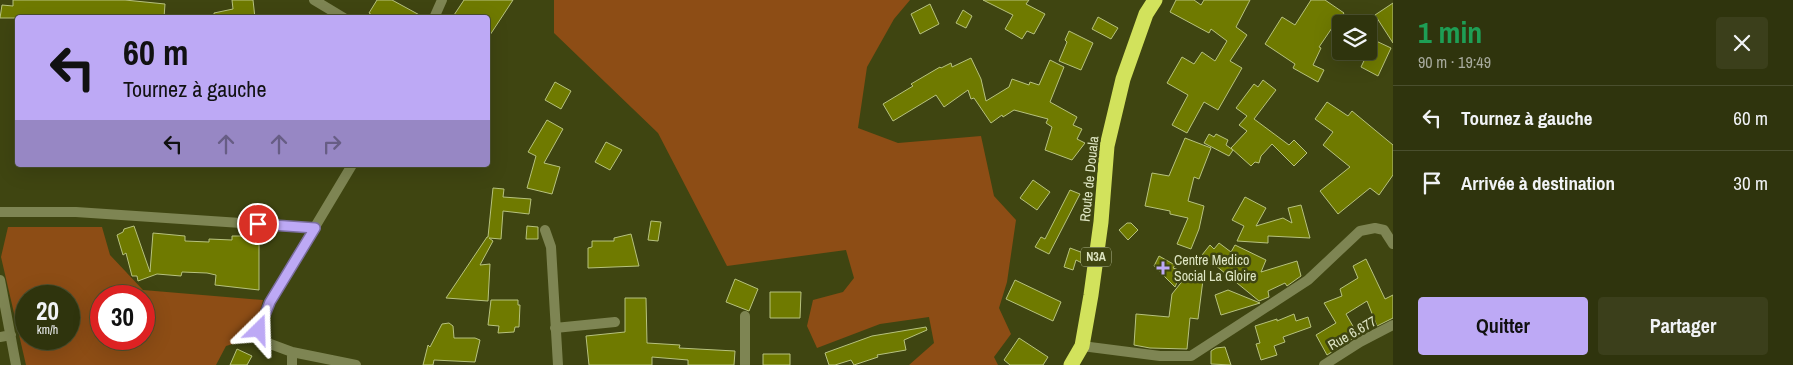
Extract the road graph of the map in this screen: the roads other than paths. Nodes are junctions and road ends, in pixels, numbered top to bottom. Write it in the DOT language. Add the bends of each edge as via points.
graph roads {
  1 [pos="314,0"];
  2 [pos="442,0"];
  3 [pos="1155,0"];
  4 [pos="339,15"];
  5 [pos="435,15"];
  6 [pos="351,167"];
  7 [pos="0,212"];
  8 [pos="315,228"];
  9 [pos="545,230"];
  10 [pos="1393,244"];
  11 [pos="0,280"];
  12 [pos="745,316"];
  13 [pos="616,322"];
  14 [pos="1393,325"];
  15 [pos="556,328"];
  16 [pos="11,335"];
  17 [pos="0,337"];
  18 [pos="1082,346"];
  19 [pos="292,352"];
  20 [pos="16,365"];
  21 [pos="292,365"];
  22 [pos="356,365"];
  23 [pos="558,365"];
  24 [pos="745,365"];
  25 [pos="1071,365"];
  26 [pos="1324,365"];
  1 -- 4 [label="street"];
  2 -- 5 [label="street"];
  3 -- 18 [label="highway, Route de Douala / N3A" via="1146,14 1123,79 1107,146 1100,231"];
  6 -- 8 [label="street"];
  7 -- 8 [label="street" via="76,212"];
  8 -- 19 [label="street" via="270,302 259,330 265,342"];
  9 -- 15 [label="street" via="551,247"];
  10 -- 18 [label="street" via="1384,230 1360,231 1308,280 1191,356 1160,356"];
  11 -- 16 [label="street"];
  12 -- 24 [label="street"];
  13 -- 15 [label="street"];
  14 -- 26 [label="street, Rue 6.677"];
  15 -- 23 [label="street"];
  16 -- 17 [label="street"];
  16 -- 20 [label="street"];
  18 -- 25 [label="highway, Route de Douala / N3A"];
  19 -- 21 [label="street"];
  19 -- 22 [label="street"];
}
